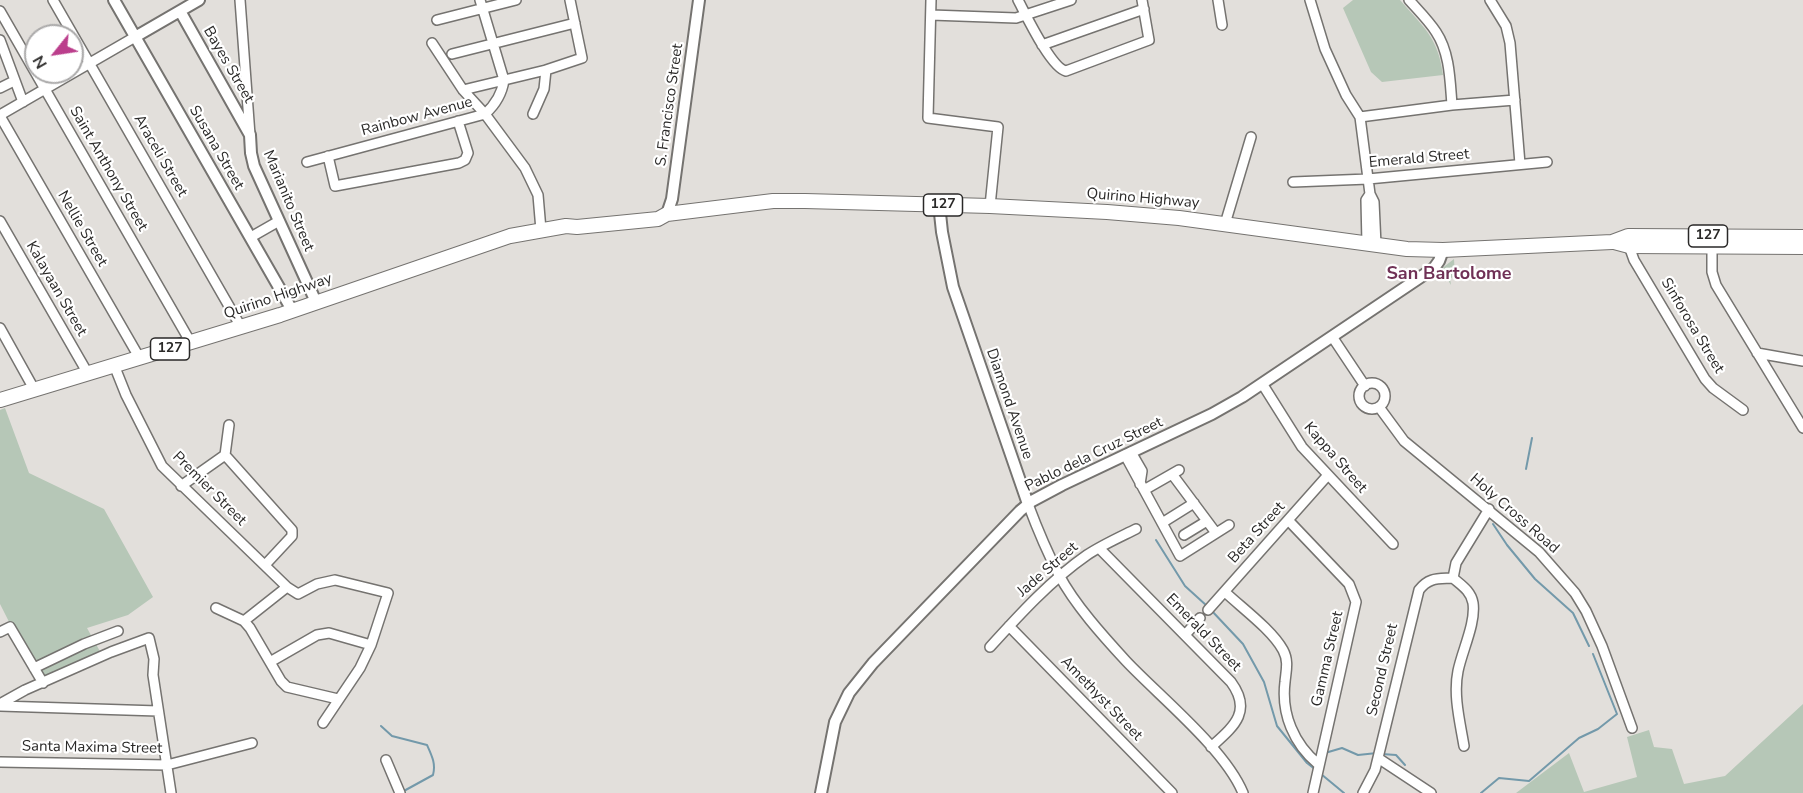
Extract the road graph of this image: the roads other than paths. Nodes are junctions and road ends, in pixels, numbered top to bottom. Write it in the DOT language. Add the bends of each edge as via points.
graph roads {
  1 [pos="53,0"];
  2 [pos="114,0"];
  3 [pos="199,0"];
  4 [pos="240,0"];
  5 [pos="516,0"];
  6 [pos="570,0"];
  7 [pos="699,0"];
  8 [pos="931,0"];
  9 [pos="1018,0"];
  10 [pos="1071,0"];
  11 [pos="1218,0"];
  12 [pos="1311,0"];
  13 [pos="1409,0"];
  14 [pos="1490,0"];
  15 [pos="482,4"];
  16 [pos="1143,4"];
  17 [pos="0,11"];
  18 [pos="180,11"];
  19 [pos="931,15"];
  20 [pos="1026,15"];
  21 [pos="437,20"];
  22 [pos="575,23"];
  23 [pos="1222,25"];
  24 [pos="135,37"];
  25 [pos="0,40"];
  26 [pos="432,43"];
  27 [pos="494,43"];
  28 [pos="1042,45"];
  29 [pos="452,54"];
  30 [pos="90,63"];
  31 [pos="546,70"];
  32 [pos="504,80"];
  33 [pos="14,81"];
  34 [pos="0,88"];
  35 [pos="45,89"];
  36 [pos="463,90"];
  37 [pos="1515,100"];
  38 [pos="23,102"];
  39 [pos="1452,105"];
  40 [pos="485,114"];
  41 [pos="533,114"];
  42 [pos="0,115"];
  43 [pos="1360,117"];
  44 [pos="458,121"];
  45 [pos="250,135"];
  46 [pos="1251,137"];
  47 [pos="328,156"];
  48 [pos="307,162"];
  49 [pos="1547,162"];
  50 [pos="1520,165"];
  51 [pos="1368,179"];
  52 [pos="1293,182"];
  53 [pos="939,204"];
  54 [pos="990,206"];
  55 [pos="667,214"];
  56 [pos="0,221"];
  57 [pos="279,221"];
  58 [pos="1225,224"];
  59 [pos="541,230"];
  60 [pos="251,237"];
  61 [pos="1803,237"];
  62 [pos="1614,242"];
  63 [pos="1712,242"];
  64 [pos="1784,242"];
  65 [pos="1371,245"];
  66 [pos="1629,246"];
  67 [pos="1803,247"];
  68 [pos="1443,250"];
  69 [pos="316,302"];
  70 [pos="292,310"];
  71 [pos="241,327"];
  72 [pos="0,328"];
  73 [pos="1333,338"];
  74 [pos="191,343"];
  75 [pos="1757,353"];
  76 [pos="138,357"];
  77 [pos="1803,361"];
  78 [pos="114,365"];
  79 [pos="87,372"];
  80 [pos="1263,385"];
  81 [pos="1365,386"];
  82 [pos="34,389"];
  83 [pos="0,400"];
  84 [pos="1378,407"];
  85 [pos="1743,410"];
  86 [pos="229,426"];
  87 [pos="1803,428"];
  88 [pos="1128,453"];
  89 [pos="225,455"];
  90 [pos="1328,476"];
  91 [pos="181,486"];
  92 [pos="1142,487"];
  93 [pos="1194,503"];
  94 [pos="1028,504"];
  95 [pos="1489,509"];
  96 [pos="1288,520"];
  97 [pos="1206,521"];
  98 [pos="1162,523"];
  99 [pos="1228,525"];
  100 [pos="1136,529"];
  101 [pos="1216,533"];
  102 [pos="1184,535"];
  103 [pos="1393,544"];
  104 [pos="1099,548"];
  105 [pos="265,564"];
  106 [pos="1060,576"];
  107 [pos="1453,578"];
  108 [pos="287,587"];
  109 [pos="1225,592"];
  110 [pos="216,608"];
  111 [pos="1208,610"];
  112 [pos="1200,618"];
  113 [pos="244,621"];
  114 [pos="1009,626"];
  115 [pos="118,631"];
  116 [pos="0,632"];
  117 [pos="1185,635"];
  118 [pos="371,645"];
  119 [pos="990,647"];
  120 [pos="270,662"];
  121 [pos="34,668"];
  122 [pos="43,683"];
  123 [pos="338,699"];
  124 [pos="0,705"];
  125 [pos="158,711"];
  126 [pos="323,723"];
  127 [pos="1632,728"];
  128 [pos="252,742"];
  129 [pos="1464,746"];
  130 [pos="1211,747"];
  131 [pos="1378,758"];
  132 [pos="386,760"];
  133 [pos="0,762"];
  134 [pos="1318,764"];
  135 [pos="167,765"];
  136 [pos="171,793"];
  137 [pos="400,793"];
  138 [pos="821,793"];
  139 [pos="1172,793"];
  140 [pos="1243,793"];
  141 [pos="1313,793"];
  142 [pos="1362,793"];
  143 [pos="1431,793"];
  1 -- 30 [label="street, Araceli Street"];
  2 -- 24 [label="street, Susana Street"];
  3 -- 18 [label="street"];
  4 -- 45 [label="street, Marianito Street"];
  5 -- 15 [label="street"];
  6 -- 22 [label="street"];
  7 -- 55 [label="street, S. Francisco Street"];
  8 -- 19 [label="street"];
  9 -- 20 [label="street"];
  10 -- 20 [label="street"];
  11 -- 23 [label="street"];
  12 -- 43 [label="street" via="1325,49"];
  13 -- 39 [label="street" via="1442,43"];
  14 -- 37 [label="street" via="1506,26"];
  15 -- 21 [label="street"];
  15 -- 27 [label="street"];
  16 -- 28 [label="street"];
  16 -- 28 [label="street" via="1149,40 1063,71"];
  17 -- 35 [label="street, Saint Anthony Street"];
  18 -- 24 [label="street"];
  18 -- 45 [label="street, Bayes Street"];
  19 -- 20 [label="street"];
  19 -- 54 [label="street" via="928,118 998,127"];
  20 -- 28 [label="street"];
  22 -- 27 [label="street"];
  22 -- 31 [label="street" via="582,58"];
  24 -- 30 [label="street"];
  24 -- 60 [label="street, Susana Street"];
  25 -- 33 [label="street"];
  26 -- 36 [label="street"];
  27 -- 29 [label="street"];
  27 -- 32 [label="street"];
  30 -- 35 [label="street"];
  30 -- 71 [label="street, Araceli Street"];
  31 -- 32 [label="street"];
  31 -- 41 [label="street" via="544,89"];
  32 -- 36 [label="street"];
  32 -- 40 [label="street, Rainbow Avenue" via="495,104"];
  33 -- 34 [label="street"];
  33 -- 38 [label="street"];
  35 -- 38 [label="street"];
  35 -- 74 [label="street, Saint Anthony Street"];
  36 -- 40 [label="street"];
  37 -- 39 [label="street"];
  37 -- 50 [label="street"];
  38 -- 42 [label="street"];
  39 -- 43 [label="street"];
  40 -- 44 [label="street, Rainbow Avenue"];
  40 -- 59 [label="street" via="535,188"];
  42 -- 76 [label="street, Nellie Street"];
  43 -- 51 [label="street"];
  44 -- 47 [label="street, Rainbow Avenue"];
  44 -- 47 [label="street" via="468,153 459,164 335,186"];
  45 -- 57 [label="street, Marianito Street" via="254,166"];
  46 -- 58 [label="street"];
  47 -- 48 [label="street, Rainbow Avenue"];
  49 -- 50 [label="street, Emerald Street"];
  50 -- 51 [label="street, Emerald Street"];
  51 -- 52 [label="street, Emerald Street"];
  51 -- 65 [label="street" via="1374,202"];
  53 -- 54 [label="main road, Quirino Highway / 127"];
  53 -- 55 [label="main road, Quirino Highway / 127" via="774,201"];
  53 -- 94 [label="street, Diamond Avenue" via="953,287"];
  54 -- 58 [label="main road, Quirino Highway / 127"];
  55 -- 59 [label="main road, Quirino Highway / 127" via="606,217"];
  56 -- 79 [label="street, Kalayaan Street"];
  57 -- 60 [label="street"];
  57 -- 69 [label="street, Marianito Street"];
  58 -- 65 [label="main road, Quirino Highway / 127"];
  59 -- 69 [label="main road, Quirino Highway / 127" via="477,246"];
  60 -- 70 [label="street, Susana Street"];
  61 -- 64 [label="main road, Quirino Highway / 127"];
  62 -- 63 [label="main road, Quirino Highway / 127" via="1628,236"];
  62 -- 66 [label="main road, Quirino Highway / 127"];
  62 -- 68 [label="main road, Quirino Highway / 127"];
  63 -- 64 [label="main road, Quirino Highway / 127"];
  63 -- 66 [label="main road, Quirino Highway / 127"];
  63 -- 75 [label="street" via="1716,285"];
  64 -- 67 [label="main road, Quirino Highway / 127"];
  65 -- 68 [label="main road, Quirino Highway / 127"];
  66 -- 85 [label="street, Sinforosa Street" via="1705,379"];
  68 -- 73 [label="street, Pablo dela Cruz Street" via="1434,268"];
  69 -- 70 [label="main road, Quirino Highway / 127"];
  70 -- 71 [label="main road, Quirino Highway / 127"];
  71 -- 74 [label="main road, Quirino Highway / 127"];
  72 -- 82 [label="street"];
  73 -- 80 [label="street, Pablo dela Cruz Street"];
  73 -- 81 [label="street"];
  74 -- 76 [label="main road, Quirino Highway / 127"];
  75 -- 77 [label="street"];
  75 -- 87 [label="street"];
  76 -- 78 [label="main road, Quirino Highway / 127"];
  78 -- 79 [label="main road, Quirino Highway / 127"];
  78 -- 91 [label="street, Premier Street" via="162,466"];
  79 -- 82 [label="main road, Quirino Highway / 127"];
  80 -- 88 [label="street, Pablo dela Cruz Street"];
  80 -- 90 [label="street, Kappa Street" via="1302,447"];
  81 -- 84 [label="street" via="1359,397 1362,405"];
  81 -- 84 [label="street" via="1378,385 1384,392"];
  82 -- 83 [label="main road, Quirino Highway / 127"];
  84 -- 95 [label="street, Holy Cross Road" via="1404,441"];
  86 -- 89 [label="street"];
  88 -- 92 [label="street" via="1142,471"];
  88 -- 94 [label="street, Pablo dela Cruz Street"];
  89 -- 91 [label="street"];
  89 -- 105 [label="street" via="292,530"];
  90 -- 96 [label="street, Beta Street"];
  90 -- 103 [label="street, Kappa Street"];
  91 -- 105 [label="street, Premier Street"];
  92 -- 93 [label="street" via="1175,472"];
  92 -- 98 [label="street"];
  93 -- 97 [label="street"];
  93 -- 98 [label="street"];
  94 -- 106 [label="street, Diamond Avenue"];
  94 -- 138 [label="street, Pablo dela Cruz Street" via="911,622 849,693 835,722"];
  95 -- 107 [label="street" via="1456,563"];
  95 -- 127 [label="street, Holy Cross Road" via="1539,552 1575,593 1602,646"];
  96 -- 109 [label="street, Beta Street"];
  96 -- 134 [label="street, Gamma Street" via="1349,584 1356,602"];
  97 -- 101 [label="street"];
  97 -- 102 [label="street"];
  98 -- 101 [label="street" via="1180,556"];
  99 -- 101 [label="street"];
  100 -- 104 [label="street, Jade Street"];
  104 -- 106 [label="street, Jade Street"];
  104 -- 117 [label="street, Emerald Street"];
  105 -- 108 [label="street, Premier Street"];
  106 -- 114 [label="street, Jade Street"];
  106 -- 130 [label="street, Diamond Avenue" via="1091,621 1125,660"];
  107 -- 129 [label="street" via="1466,589 1473,603 1456,687"];
  107 -- 131 [label="street, Second Street" via="1428,580 1419,590"];
  108 -- 113 [label="street"];
  108 -- 118 [label="street" via="298,594 335,580 388,593"];
  109 -- 111 [label="street, Beta Street"];
  109 -- 134 [label="street" via="1283,651 1287,670 1284,698 1289,720 1299,743"];
  110 -- 113 [label="street"];
  112 -- 117 [label="street"];
  113 -- 120 [label="street"];
  114 -- 119 [label="street, Jade Street"];
  114 -- 139 [label="street, Amethyst Street"];
  115 -- 121 [label="street"];
  116 -- 121 [label="street" via="10,627"];
  117 -- 130 [label="street, Emerald Street" via="1231,682 1240,698 1239,717"];
  118 -- 120 [label="street" via="329,633 317,635"];
  118 -- 123 [label="street"];
  120 -- 123 [label="street" via="287,687"];
  121 -- 122 [label="street"];
  122 -- 124 [label="street"];
  122 -- 125 [label="street" via="149,638"];
  123 -- 126 [label="street"];
  124 -- 125 [label="street"];
  125 -- 135 [label="street"];
  128 -- 135 [label="street, Santa Maxima Street"];
  130 -- 140 [label="street, Diamond Avenue"];
  131 -- 142 [label="street, Second Street"];
  131 -- 143 [label="street"];
  132 -- 137 [label="street"];
  133 -- 135 [label="street, Santa Maxima Street"];
  134 -- 141 [label="street, Gamma Street"];
  135 -- 136 [label="street"];
}
